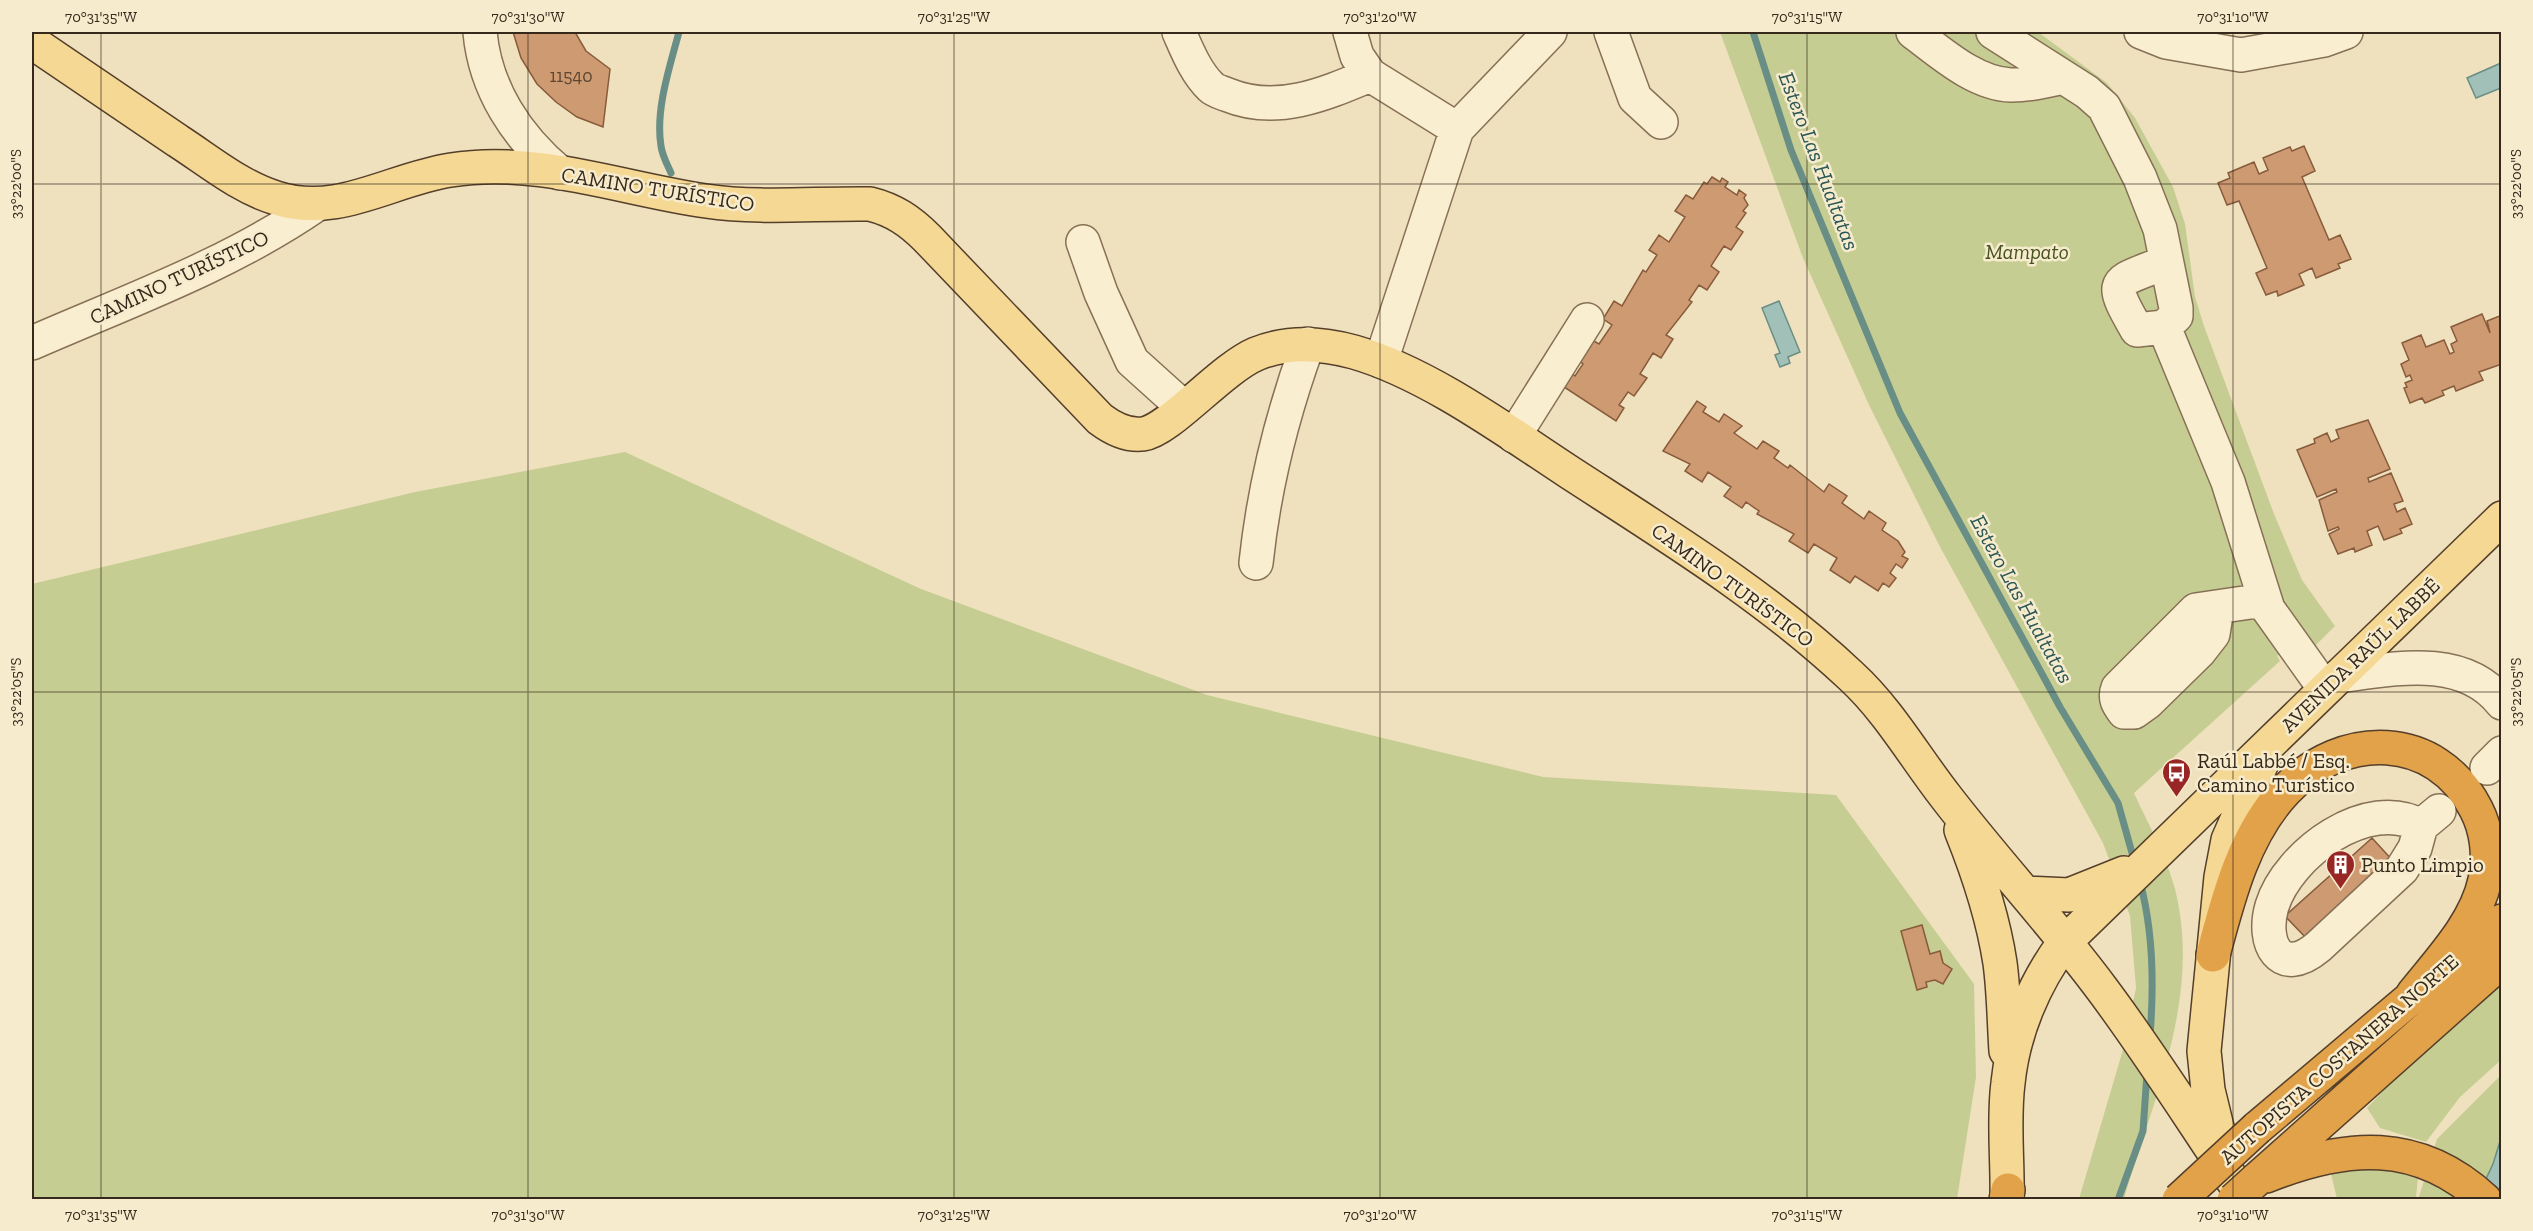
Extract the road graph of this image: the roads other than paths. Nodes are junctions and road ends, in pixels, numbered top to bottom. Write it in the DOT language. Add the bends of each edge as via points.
graph roads {
  1 [pos="480,32"];
  2 [pos="1179,32"];
  3 [pos="1350,32"];
  4 [pos="1550,32"];
  5 [pos="1611,32"];
  6 [pos="1912,32"];
  7 [pos="1994,32"];
  8 [pos="2141,32"];
  9 [pos="2346,32"];
  10 [pos="32,42"];
  11 [pos="1370,75"];
  12 [pos="2063,77"];
  13 [pos="1661,122"];
  14 [pos="1457,129"];
  15 [pos="518,154"];
  16 [pos="316,205"];
  17 [pos="1083,242"];
  18 [pos="2166,262"];
  19 [pos="1587,320"];
  20 [pos="2164,327"];
  21 [pos="32,344"];
  22 [pos="1308,344"];
  23 [pos="1381,361"];
  24 [pos="1183,407"];
  25 [pos="1514,436"];
  26 [pos="2502,518"];
  27 [pos="1256,562"];
  28 [pos="2264,600"];
  29 [pos="2217,608"];
  30 [pos="2332,682"];
  31 [pos="2502,703"];
  32 [pos="2272,741"];
  33 [pos="1944,796"];
  34 [pos="2430,819"];
  35 [pos="2025,893"];
  36 [pos="2100,896"];
  37 [pos="2502,921"];
  38 [pos="2064,943"];
  39 [pos="2213,955"];
  40 [pos="2502,961"];
  41 [pos="2413,994"];
  42 [pos="2007,1085"];
  43 [pos="2242,1189"];
  44 [pos="2007,1196"];
  45 [pos="2179,1200"];
  46 [pos="2485,1200"];
  1 -- 15 [label="street" via="492,81 510,119"];
  2 -- 11 [label="street" via="1193,62 1212,88 1246,102 1276,104 1300,99 1327,93"];
  3 -- 11 [label="street" via="1357,56"];
  4 -- 14 [label="street"];
  5 -- 13 [label="street" via="1635,98"];
  6 -- 12 [label="street" via="1973,73 1997,83 2027,84"];
  7 -- 12 [label="street"];
  8 -- 9 [label="street" via="2166,42 2241,55 2324,40"];
  10 -- 16 [label="main road" via="249,187 277,199"];
  11 -- 14 [label="street"];
  12 -- 18 [label="street" via="2104,107 2117,130 2160,229"];
  14 -- 23 [label="street"];
  15 -- 16 [label="main road, CAMINO TURÍSTICO" via="428,174 346,201"];
  15 -- 24 [label="main road, CAMINO TURÍSTICO" via="560,173 707,201 760,206 870,204 886,208 927,238 1107,424 1131,434 1146,434"];
  16 -- 21 [label="street, CAMINO TURÍSTICO" via="231,256"];
  17 -- 24 [label="street" via="1132,361"];
  18 -- 20 [label="street" via="2176,316"];
  18 -- 20 [label="street" via="2130,276 2117,289 2137,330"];
  19 -- 25 [label="street"];
  20 -- 28 [label="street" via="2228,482"];
  22 -- 23 [label="main road, CAMINO TURÍSTICO"];
  22 -- 24 [label="main road, CAMINO TURÍSTICO" via="1276,347 1252,356 1229,369"];
  22 -- 27 [label="street" via="1272,460"];
  23 -- 25 [label="main road, CAMINO TURÍSTICO"];
  25 -- 33 [label="main road, CAMINO TURÍSTICO" via="1725,575 1803,633 1869,694"];
  26 -- 30 [label="main road, AVENIDA RAÚL LABBÉ"];
  28 -- 29 [label="street"];
  28 -- 30 [label="street" via="2274,619"];
  30 -- 31 [label="street" via="2402,668 2439,670 2475,680"];
  30 -- 32 [label="main road, AVENIDA RAÚL LABBÉ"];
  32 -- 36 [label="main road, AVENIDA RAÚL LABBÉ" via="2144,863"];
  32 -- 39 [label="main road" via="2228,840"];
  33 -- 35 [label="main road, CAMINO TURÍSTICO"];
  33 -- 42 [label="main road" via="1969,850 1995,935"];
  34 -- 34 [label="street" via="2377,818 2350,826 2319,844 2284,880 2273,903 2269,936 2278,954 2294,960 2318,947 2402,869"];
  35 -- 36 [label="main road"];
  35 -- 38 [label="main road, CAMINO TURÍSTICO"];
  36 -- 38 [label="main road, AVENIDA RAÚL LABBÉ"];
  37 -- 41 [label="highway, AUTOPISTA COSTANERA NORTE"];
  38 -- 42 [label="main road, AVENIDA RAÚL LABBÉ" via="2030,1000"];
  38 -- 43 [label="main road, CAMINO TURÍSTICO" via="2103,990"];
  39 -- 41 [label="highway" via="2250,844 2286,790 2314,766 2337,754 2363,748 2403,750 2435,763 2463,786 2480,816 2487,852 2485,880 2476,904 2453,943"];
  39 -- 43 [label="main road" via="2204,1069 2211,1111"];
  40 -- 43 [label="highway, AUTOPISTA COSTANERA NORTE"];
  41 -- 45 [label="highway, AUTOPISTA COSTANERA NORTE, bridge"];
  42 -- 44 [label="main road"];
  43 -- 46 [label="highway" via="2338,1155 2370,1151 2398,1153 2441,1168"];
}
